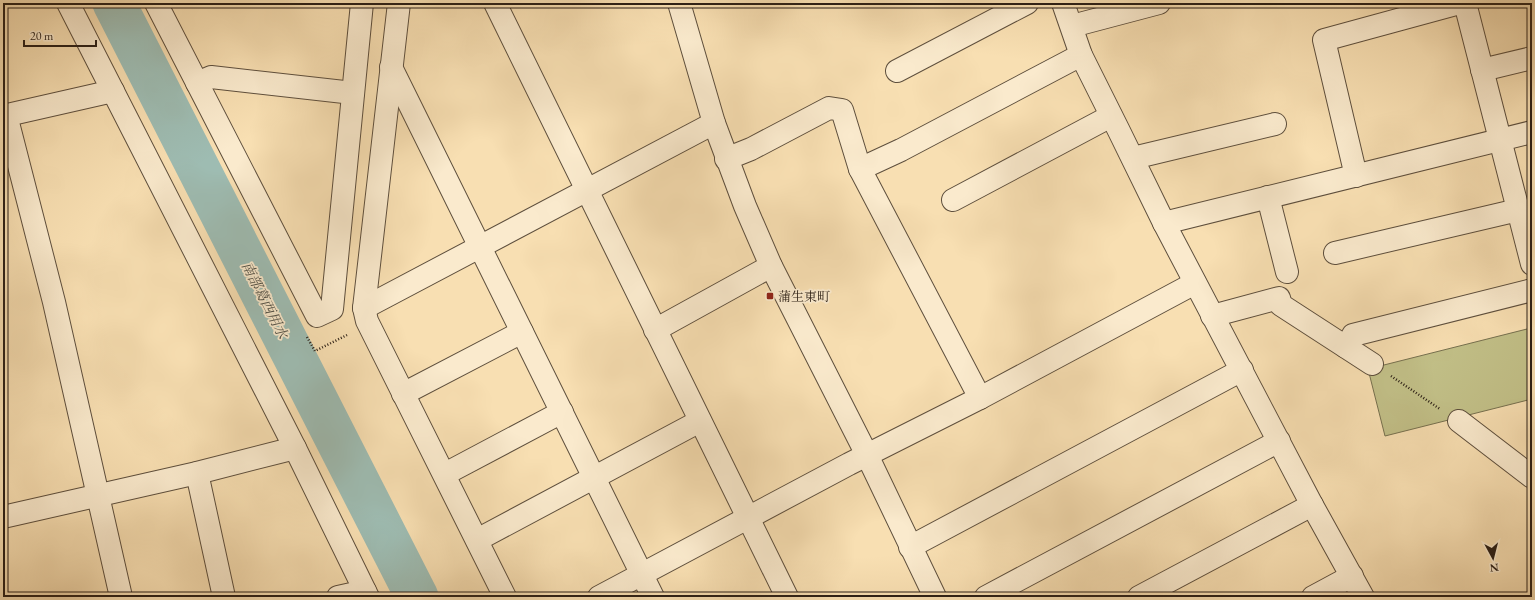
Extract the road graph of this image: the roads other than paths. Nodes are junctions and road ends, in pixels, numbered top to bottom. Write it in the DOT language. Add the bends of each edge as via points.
graph roads {
  1 [pos="68,3"];
  2 [pos="156,3"];
  3 [pos="362,3"];
  4 [pos="399,3"];
  5 [pos="495,3"];
  6 [pos="679,3"];
  7 [pos="1027,3"];
  8 [pos="1063,3"];
  9 [pos="1160,3"];
  10 [pos="1460,3"];
  11 [pos="1465,3"];
  12 [pos="1072,26"];
  13 [pos="1081,55"];
  14 [pos="1532,58"];
  15 [pos="391,67"];
  16 [pos="1482,70"];
  17 [pos="897,71"];
  18 [pos="197,83"];
  19 [pos="113,91"];
  20 [pos="353,93"];
  21 [pos="5,116"];
  22 [pos="1112,116"];
  23 [pos="714,123"];
  24 [pos="1276,124"];
  25 [pos="1532,132"];
  26 [pos="1500,140"];
  27 [pos="1133,158"];
  28 [pos="726,159"];
  29 [pos="860,169"];
  30 [pos="1356,176"];
  31 [pos="587,190"];
  32 [pos="1268,198"];
  33 [pos="953,200"];
  34 [pos="1523,211"];
  35 [pos="1164,223"];
  36 [pos="480,247"];
  37 [pos="1335,254"];
  38 [pos="1532,264"];
  39 [pos="771,266"];
  40 [pos="1286,272"];
  41 [pos="1195,283"];
  42 [pos="1532,290"];
  43 [pos="364,308"];
  44 [pos="1212,316"];
  45 [pos="655,330"];
  46 [pos="522,332"];
  47 [pos="1346,347"];
  48 [pos="1372,364"];
  49 [pos="1242,370"];
  50 [pos="403,394"];
  51 [pos="980,398"];
  52 [pos="562,412"];
  53 [pos="700,420"];
  54 [pos="1459,421"];
  55 [pos="1280,441"];
  56 [pos="295,448"];
  57 [pos="867,456"];
  58 [pos="197,474"];
  59 [pos="445,474"];
  60 [pos="1532,476"];
  61 [pos="594,477"];
  62 [pos="98,496"];
  63 [pos="1312,505"];
  64 [pos="3,517"];
  65 [pos="748,519"];
  66 [pos="477,540"];
  67 [pos="910,547"];
  68 [pos="642,575"];
  69 [pos="1352,576"];
  70 [pos="366,594"];
  71 [pos="121,597"];
  72 [pos="224,597"];
  73 [pos="338,597"];
  74 [pos="505,597"];
  75 [pos="599,597"];
  76 [pos="653,597"];
  77 [pos="787,597"];
  78 [pos="935,597"];
  79 [pos="986,597"];
  80 [pos="1139,597"];
  81 [pos="1313,597"];
  82 [pos="1363,597"];
  1 -- 19 [label="street"];
  2 -- 18 [label="street"];
  3 -- 20 [label="street"];
  4 -- 15 [label="street"];
  5 -- 31 [label="street"];
  6 -- 23 [label="street"];
  7 -- 17 [label="street"];
  8 -- 12 [label="street"];
  9 -- 12 [label="street"];
  10 -- 30 [label="street" via="1324,40"];
  11 -- 16 [label="street"];
  12 -- 13 [label="street"];
  13 -- 22 [label="street"];
  13 -- 29 [label="street"];
  14 -- 16 [label="street"];
  15 -- 36 [label="street"];
  15 -- 43 [label="street"];
  16 -- 26 [label="street"];
  18 -- 20 [label="street" via="211,77"];
  18 -- 20 [label="street" via="317,316 332,309"];
  19 -- 21 [label="street"];
  19 -- 56 [label="street"];
  21 -- 62 [label="street" via="54,302"];
  22 -- 27 [label="street"];
  22 -- 33 [label="street"];
  23 -- 28 [label="street"];
  23 -- 31 [label="street"];
  24 -- 27 [label="street"];
  25 -- 26 [label="street"];
  26 -- 30 [label="street"];
  26 -- 34 [label="street"];
  27 -- 35 [label="street"];
  28 -- 29 [label="street" via="829,108 842,110"];
  28 -- 39 [label="street"];
  29 -- 51 [label="street"];
  30 -- 32 [label="street"];
  31 -- 36 [label="street"];
  31 -- 45 [label="street"];
  32 -- 35 [label="street"];
  32 -- 40 [label="street"];
  34 -- 37 [label="street"];
  34 -- 38 [label="street"];
  35 -- 41 [label="street"];
  36 -- 43 [label="street"];
  36 -- 46 [label="street"];
  39 -- 45 [label="street"];
  39 -- 57 [label="street"];
  41 -- 44 [label="street"];
  41 -- 51 [label="street"];
  42 -- 47 [label="street" via="1353,335"];
  43 -- 50 [label="street" via="367,321"];
  44 -- 47 [label="street" via="1279,298 1281,305"];
  44 -- 49 [label="street"];
  45 -- 53 [label="street"];
  46 -- 50 [label="street"];
  46 -- 52 [label="street"];
  47 -- 48 [label="street"];
  49 -- 55 [label="street"];
  49 -- 67 [label="street"];
  50 -- 59 [label="street"];
  51 -- 57 [label="street"];
  52 -- 59 [label="street"];
  52 -- 61 [label="street"];
  53 -- 61 [label="street"];
  53 -- 65 [label="street"];
  54 -- 60 [label="street"];
  55 -- 63 [label="street"];
  55 -- 79 [label="street"];
  56 -- 58 [label="street"];
  56 -- 70 [label="street"];
  57 -- 65 [label="street"];
  57 -- 67 [label="street"];
  58 -- 62 [label="street"];
  58 -- 72 [label="street"];
  59 -- 66 [label="street"];
  61 -- 66 [label="street"];
  61 -- 68 [label="street"];
  62 -- 64 [label="street"];
  62 -- 71 [label="street"];
  63 -- 69 [label="street"];
  63 -- 80 [label="street"];
  65 -- 68 [label="street"];
  65 -- 77 [label="street"];
  66 -- 74 [label="street"];
  67 -- 78 [label="street"];
  68 -- 75 [label="street"];
  68 -- 76 [label="street"];
  69 -- 81 [label="street"];
  69 -- 82 [label="street"];
  70 -- 73 [label="street"];
}
